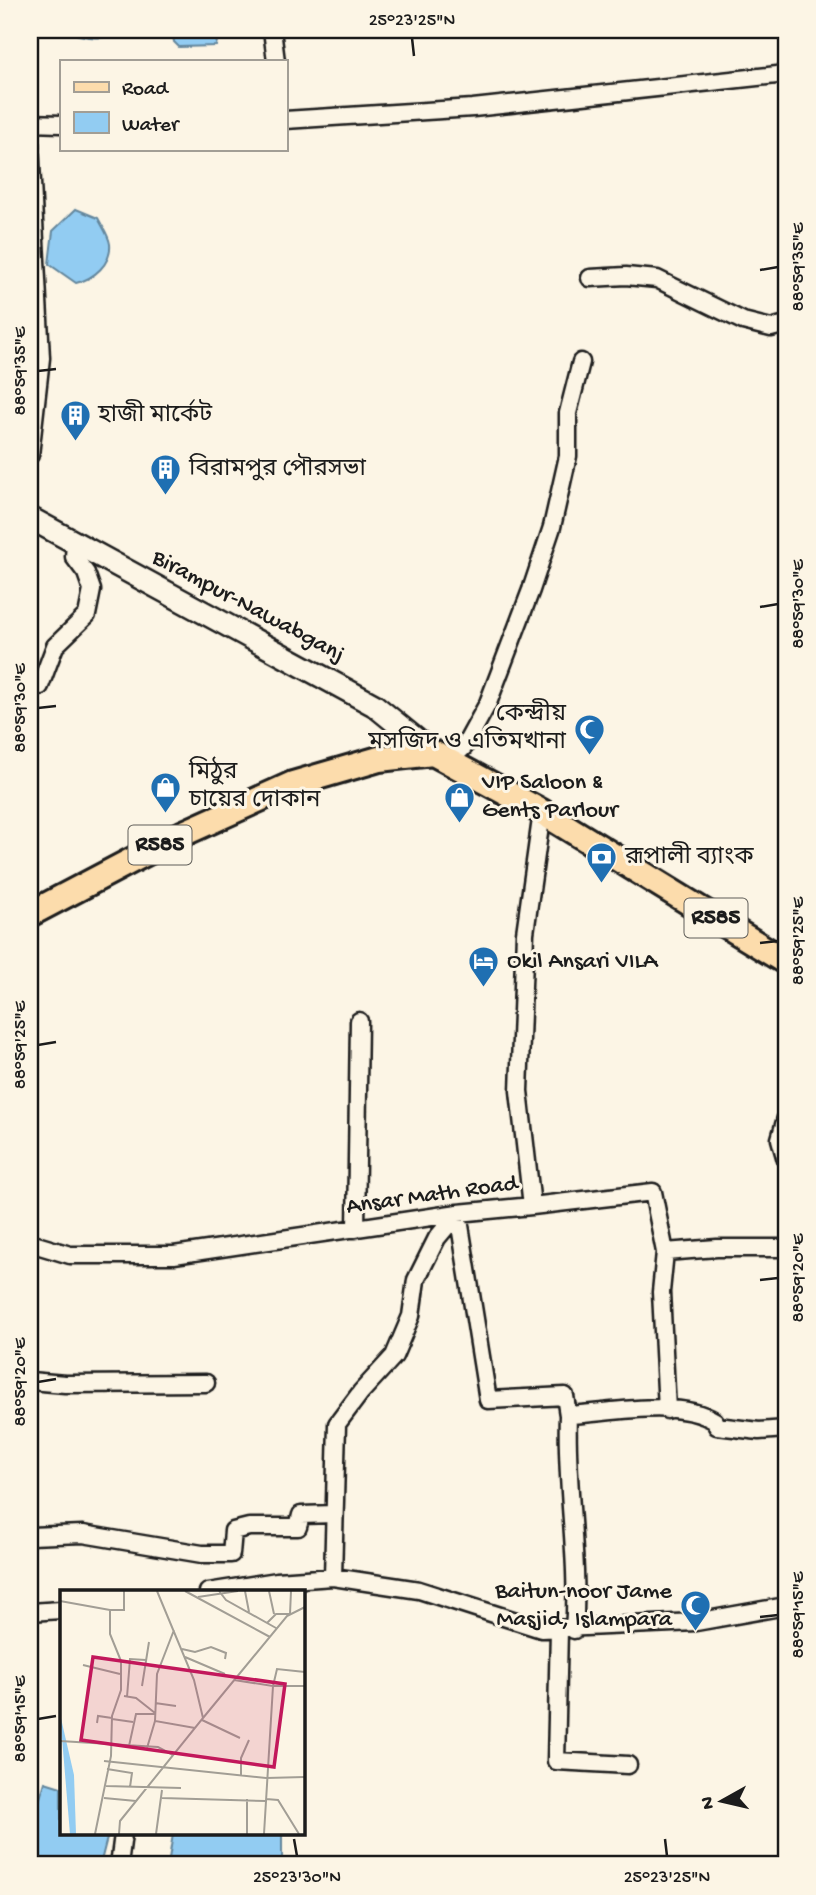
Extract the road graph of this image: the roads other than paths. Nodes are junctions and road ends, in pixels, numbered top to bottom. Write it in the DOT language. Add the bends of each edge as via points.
graph roads {
  1 [pos="272,30"];
  2 [pos="276,60"];
  3 [pos="786,74"];
  4 [pos="287,120"];
  5 [pos="30,123"];
  6 [pos="60,124"];
  7 [pos="30,143"];
  8 [pos="590,278"];
  9 [pos="786,324"];
  10 [pos="582,362"];
  11 [pos="30,455"];
  12 [pos="30,517"];
  13 [pos="75,543"];
  14 [pos="30,685"];
  15 [pos="440,757"];
  16 [pos="542,812"];
  17 [pos="30,914"];
  18 [pos="786,962"];
  19 [pos="359,1021"];
  20 [pos="786,1118"];
  21 [pos="786,1160"];
  22 [pos="532,1206"];
  23 [pos="458,1213"];
  24 [pos="356,1229"];
  25 [pos="30,1243"];
  26 [pos="786,1248"];
  27 [pos="665,1252"];
  28 [pos="30,1381"];
  29 [pos="206,1383"];
  30 [pos="667,1410"];
  31 [pos="568,1415"];
  32 [pos="786,1429"];
  33 [pos="334,1514"];
  34 [pos="30,1535"];
  35 [pos="332,1577"];
  36 [pos="221,1590"];
  37 [pos="786,1606"];
  38 [pos="60,1610"];
  39 [pos="30,1612"];
  40 [pos="566,1630"];
  41 [pos="628,1765"];
  42 [pos="123,1836"];
  43 [pos="120,1865"];
  1 -- 2 [label="street"];
  3 -- 4 [label="street" via="473,108"];
  5 -- 6 [label="street"];
  7 -- 11 [label="street" via="41,358"];
  8 -- 9 [label="street" via="657,279 743,321 771,328"];
  10 -- 15 [label="street" via="568,414 568,457 531,590 488,703 464,747"];
  12 -- 13 [label="main road, Birampur-Nawabganj"];
  13 -- 14 [label="street" via="74,557 92,590 87,615 55,646 40,686"];
  13 -- 15 [label="main road, Birampur-Nawabganj" via="374,705"];
  15 -- 16 [label="main road, R585"];
  15 -- 17 [label="main road, R585" via="379,759 293,784 161,844"];
  16 -- 18 [label="main road, R585"];
  16 -- 22 [label="street, Ansar Math Road" via="525,933 519,1091"];
  19 -- 24 [label="street"];
  20 -- 21 [label="street" via="780,1139"];
  22 -- 23 [label="street, Ansar Math Road"];
  22 -- 27 [label="street" via="653,1192"];
  23 -- 24 [label="street, Ansar Math Road"];
  23 -- 31 [label="street" via="487,1399 565,1396"];
  23 -- 33 [label="street" via="437,1238 416,1280 411,1316 394,1356 337,1424"];
  24 -- 25 [label="street, Ansar Math Road" via="174,1255 71,1255"];
  26 -- 27 [label="street"];
  27 -- 30 [label="street" via="661,1292"];
  28 -- 29 [label="street"];
  30 -- 31 [label="street"];
  30 -- 32 [label="street" via="704,1414 717,1426"];
  31 -- 40 [label="street" via="576,1600"];
  33 -- 34 [label="street" via="301,1515 298,1527 233,1531 232,1553 202,1555 83,1534"];
  33 -- 35 [label="street"];
  35 -- 36 [label="street"];
  35 -- 40 [label="street" via="419,1590 541,1629"];
  37 -- 40 [label="street" via="707,1621"];
  38 -- 39 [label="street"];
  40 -- 41 [label="street" via="556,1761"];
  42 -- 43 [label="street"];
}
